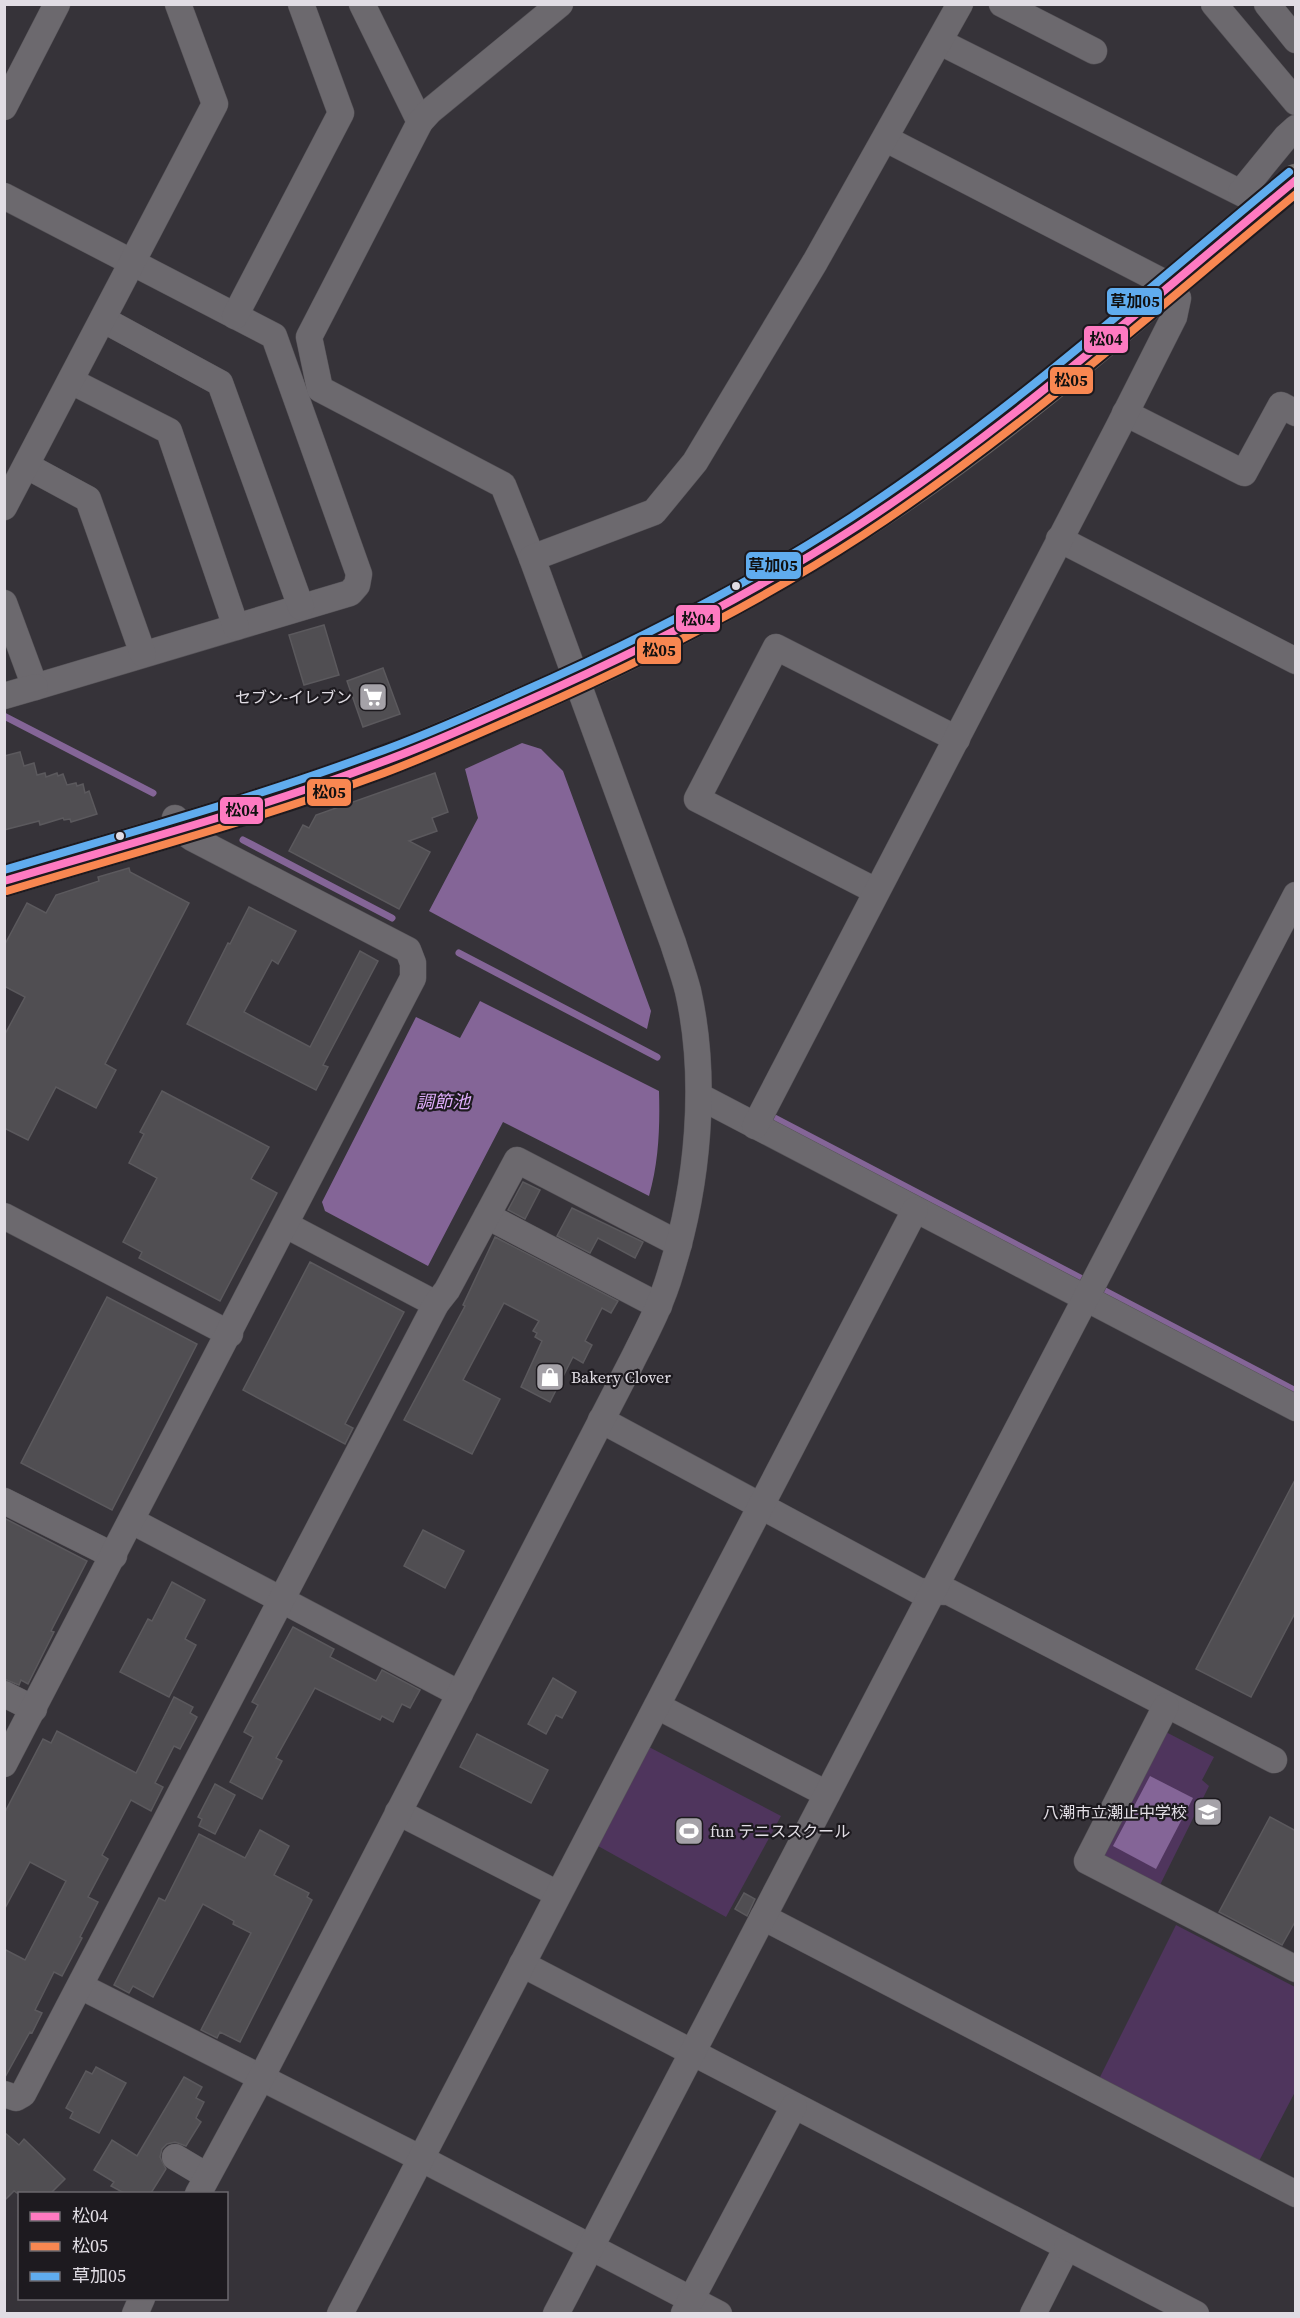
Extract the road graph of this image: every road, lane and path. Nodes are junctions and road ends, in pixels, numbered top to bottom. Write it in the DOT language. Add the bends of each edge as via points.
graph roads {
  1 [pos="57,4"];
  2 [pos="178,4"];
  3 [pos="301,4"];
  4 [pos="362,4"];
  5 [pos="561,4"];
  6 [pos="960,4"];
  7 [pos="1002,4"];
  8 [pos="1214,4"];
  9 [pos="1267,4"];
  10 [pos="1296,40"];
  11 [pos="940,42"];
  12 [pos="1094,51"];
  13 [pos="1296,102"];
  14 [pos="4,107"];
  15 [pos="420,122"];
  16 [pos="1296,128"];
  17 [pos="886,139"];
  18 [pos="1296,180"];
  19 [pos="4,196"];
  20 [pos="1253,199"];
  21 [pos="133,262"];
  22 [pos="1169,285"];
  23 [pos="235,316"];
  24 [pos="104,320"];
  25 [pos="71,381"];
  26 [pos="1125,413"];
  27 [pos="1296,413"];
  28 [pos="27,466"];
  29 [pos="4,507"];
  30 [pos="1059,539"];
  31 [pos="532,558"];
  32 [pos="4,603"];
  33 [pos="301,607"];
  34 [pos="236,627"];
  35 [pos="143,654"];
  36 [pos="1296,661"];
  37 [pos="575,681"];
  38 [pos="35,687"];
  39 [pos="4,696"];
  40 [pos="957,739"];
  41 [pos="176,822"];
  42 [pos="4,867"];
  43 [pos="4,881"];
  44 [pos="876,891"];
  45 [pos="1296,895"];
  46 [pos="699,1096"];
  47 [pos="755,1126"];
  48 [pos="915,1210"];
  49 [pos="4,1216"];
  50 [pos="487,1216"];
  51 [pos="286,1226"];
  52 [pos="679,1244"];
  53 [pos="1090,1288"];
  54 [pos="436,1304"];
  55 [pos="659,1306"];
  56 [pos="230,1334"];
  57 [pos="1296,1408"];
  58 [pos="601,1420"];
  59 [pos="4,1501"];
  60 [pos="762,1506"];
  61 [pos="132,1521"];
  62 [pos="114,1556"];
  63 [pos="932,1591"];
  64 [pos="281,1600"];
  65 [pos="4,1694"];
  66 [pos="460,1694"];
  67 [pos="657,1706"];
  68 [pos="1166,1706"];
  69 [pos="33,1709"];
  70 [pos="1274,1760"];
  71 [pos="4,1764"];
  72 [pos="827,1794"];
  73 [pos="398,1812"];
  74 [pos="558,1894"];
  75 [pos="763,1917"];
  76 [pos="522,1964"];
  77 [pos="1296,1969"];
  78 [pos="80,1986"];
  79 [pos="693,2053"];
  80 [pos="261,2078"];
  81 [pos="4,2094"];
  82 [pos="794,2106"];
  83 [pos="175,2157"];
  84 [pos="420,2158"];
  85 [pos="202,2185"];
  86 [pos="1296,2194"];
  87 [pos="590,2247"];
  88 [pos="1067,2247"];
  89 [pos="687,2306"];
  90 [pos="340,2313"];
  91 [pos="556,2313"];
  92 [pos="719,2313"];
  93 [pos="1033,2313"];
  94 [pos="1196,2313"];
  1 -- 14 [label="street"];
  2 -- 21 [label="street" via="215,104"];
  3 -- 23 [label="street" via="341,113"];
  4 -- 15 [label="street"];
  5 -- 15 [label="street"];
  6 -- 11 [label="street"];
  7 -- 12 [label="street"];
  8 -- 13 [label="street"];
  9 -- 10 [label="street"];
  11 -- 17 [label="street"];
  11 -- 20 [label="street"];
  15 -- 31 [label="street" via="309,337 320,389 503,485"];
  16 -- 20 [label="street" via="1286,137"];
  17 -- 22 [label="street"];
  17 -- 31 [label="street" via="694,462 661,504 654,512"];
  18 -- 20 [label="main road"];
  19 -- 21 [label="street"];
  20 -- 22 [label="main road"];
  21 -- 23 [label="street"];
  21 -- 24 [label="street"];
  22 -- 26 [label="street" via="1178,298 1174,317"];
  22 -- 37 [label="main road" via="1049,387 899,499 711,614"];
  23 -- 33 [label="street" via="274,336 359,574 350,593"];
  24 -- 25 [label="street"];
  24 -- 33 [label="street" via="220,383"];
  25 -- 28 [label="street"];
  25 -- 34 [label="street" via="169,431"];
  26 -- 27 [label="street" via="1244,473 1281,405"];
  26 -- 30 [label="street"];
  28 -- 29 [label="street"];
  28 -- 35 [label="street" via="88,499"];
  30 -- 36 [label="street"];
  30 -- 40 [label="street"];
  31 -- 37 [label="street"];
  32 -- 38 [label="street"];
  33 -- 34 [label="street"];
  34 -- 35 [label="street"];
  35 -- 38 [label="street"];
  37 -- 41 [label="main road" via="359,771"];
  37 -- 46 [label="street" via="688,992"];
  38 -- 39 [label="street"];
  40 -- 44 [label="street"];
  40 -- 44 [label="street" via="776,647 697,800"];
  41 -- 42 [label="main road"];
  41 -- 43 [label="main road"];
  41 -- 51 [label="street" via="408,950 413,963 413,978"];
  44 -- 47 [label="street"];
  45 -- 53 [label="street"];
  46 -- 47 [label="street"];
  46 -- 52 [label="street" via="695,1155"];
  47 -- 48 [label="street"];
  48 -- 53 [label="street"];
  48 -- 60 [label="street"];
  49 -- 56 [label="street"];
  50 -- 52 [label="street" via="517,1160"];
  50 -- 54 [label="street"];
  50 -- 55 [label="street"];
  51 -- 54 [label="street"];
  51 -- 56 [label="street"];
  52 -- 55 [label="street"];
  53 -- 57 [label="street"];
  53 -- 63 [label="street"];
  54 -- 64 [label="street"];
  55 -- 58 [label="street"];
  56 -- 61 [label="street"];
  58 -- 60 [label="street"];
  58 -- 66 [label="street"];
  59 -- 62 [label="street"];
  60 -- 63 [label="street" via="919,1591"];
  60 -- 67 [label="street"];
  61 -- 62 [label="street"];
  61 -- 64 [label="street"];
  62 -- 69 [label="street"];
  63 -- 68 [label="street" via="949,1592"];
  63 -- 72 [label="street"];
  64 -- 66 [label="street"];
  64 -- 78 [label="street"];
  65 -- 69 [label="street"];
  66 -- 73 [label="street"];
  67 -- 72 [label="street"];
  67 -- 74 [label="street"];
  68 -- 70 [label="street"];
  68 -- 77 [label="street" via="1087,1861"];
  69 -- 71 [label="street"];
  72 -- 75 [label="street"];
  73 -- 74 [label="street"];
  73 -- 80 [label="street"];
  74 -- 76 [label="street"];
  75 -- 79 [label="street"];
  75 -- 86 [label="street"];
  76 -- 79 [label="street"];
  76 -- 84 [label="street"];
  78 -- 80 [label="street"];
  78 -- 81 [label="street" via="23,2094 16,2098"];
  79 -- 82 [label="street"];
  79 -- 87 [label="street"];
  80 -- 84 [label="street"];
  80 -- 85 [label="street"];
  82 -- 88 [label="street"];
  82 -- 89 [label="street"];
  83 -- 85 [label="street"];
  84 -- 87 [label="street"];
  84 -- 90 [label="street"];
  87 -- 89 [label="street"];
  87 -- 91 [label="street"];
  88 -- 93 [label="street"];
  88 -- 94 [label="street"];
  89 -- 92 [label="street"];
}
